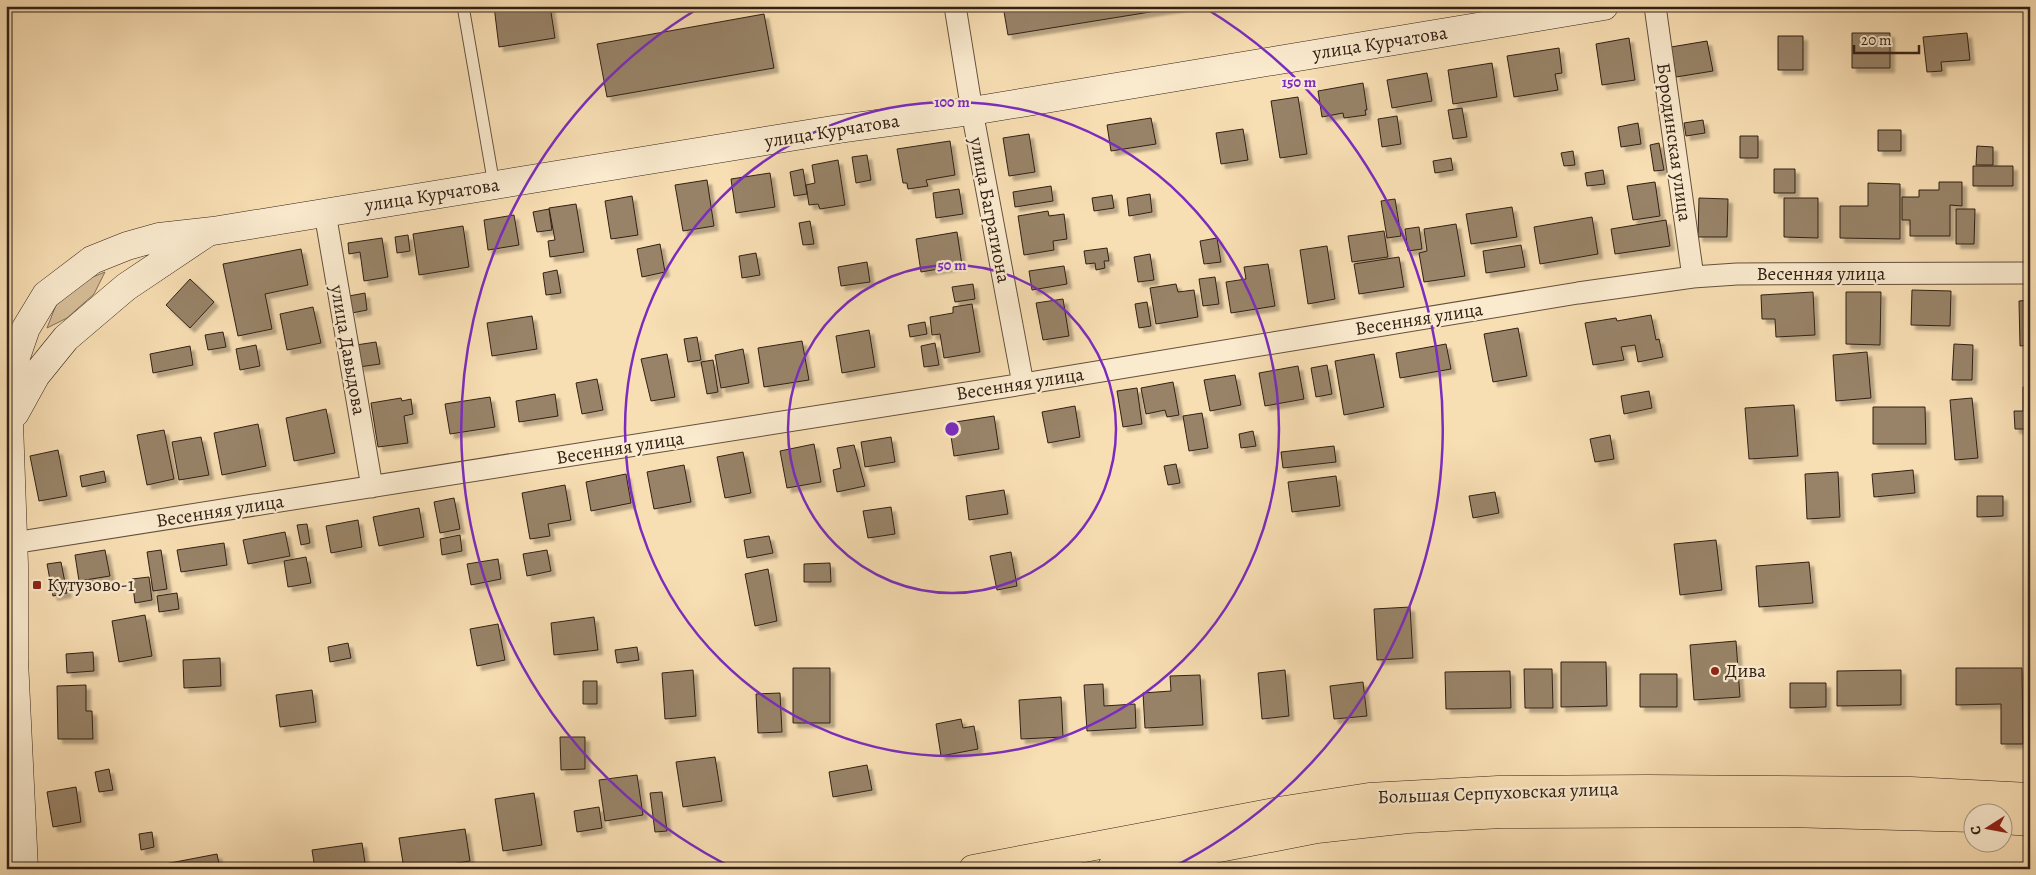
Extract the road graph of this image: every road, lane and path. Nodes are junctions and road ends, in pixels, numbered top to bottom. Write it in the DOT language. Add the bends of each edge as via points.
graph roads {
  1 [pos="463,6"];
  2 [pos="955,6"];
  3 [pos="1604,6"];
  4 [pos="1655,6"];
  5 [pos="972,111"];
  6 [pos="494,185"];
  7 [pos="324,213"];
  8 [pos="208,232"];
  9 [pos="2030,273"];
  10 [pos="1693,277"];
  11 [pos="1023,384"];
  12 [pos="9,422"];
  13 [pos="372,487"];
  14 [pos="13,543"];
  15 [pos="12,719"];
  16 [pos="2030,798"];
  17 [pos="1964,818"];
  18 [pos="2014,821"];
  19 [pos="2030,822"];
  20 [pos="24,869"];
  21 [pos="973,869"];
  22 [pos="1111,869"];
  1 -- 6 [label="lane"];
  2 -- 5 [label="street, улица Багратиона"];
  3 -- 5 [label="street, улица Курчатова"];
  4 -- 10 [label="street, Бородинская улица"];
  5 -- 6 [label="street, улица Курчатова"];
  5 -- 11 [label="street, улица Багратиона"];
  6 -- 7 [label="street, улица Курчатова"];
  7 -- 8 [label="street, улица Курчатова"];
  7 -- 13 [label="street, улица Давыдова"];
  8 -- 12 [label="street, улица Курчатова" via="126,287 66,338 36,375"];
  8 -- 12 [label="street, улица Курчатова" via="159,237 127,246 92,260 46,295 26,328 16,357"];
  9 -- 10 [label="street, Весенняя улица"];
  10 -- 11 [label="street, Весенняя улица"];
  11 -- 13 [label="street, Весенняя улица"];
  12 -- 14 [label="street"];
  13 -- 14 [label="street, Весенняя улица"];
  14 -- 15 [label="street"];
  15 -- 20 [label="street"];
  16 -- 21 [label="main road, Большая Серпуховская улица" via="1911,791 1668,789 1498,790 1369,797"];
  17 -- 22 [label="main road, Большая Серпуховская улица" via="1786,813 1502,814 1408,819 1317,829"];
  18 -- 19 [label="main road"];
}
